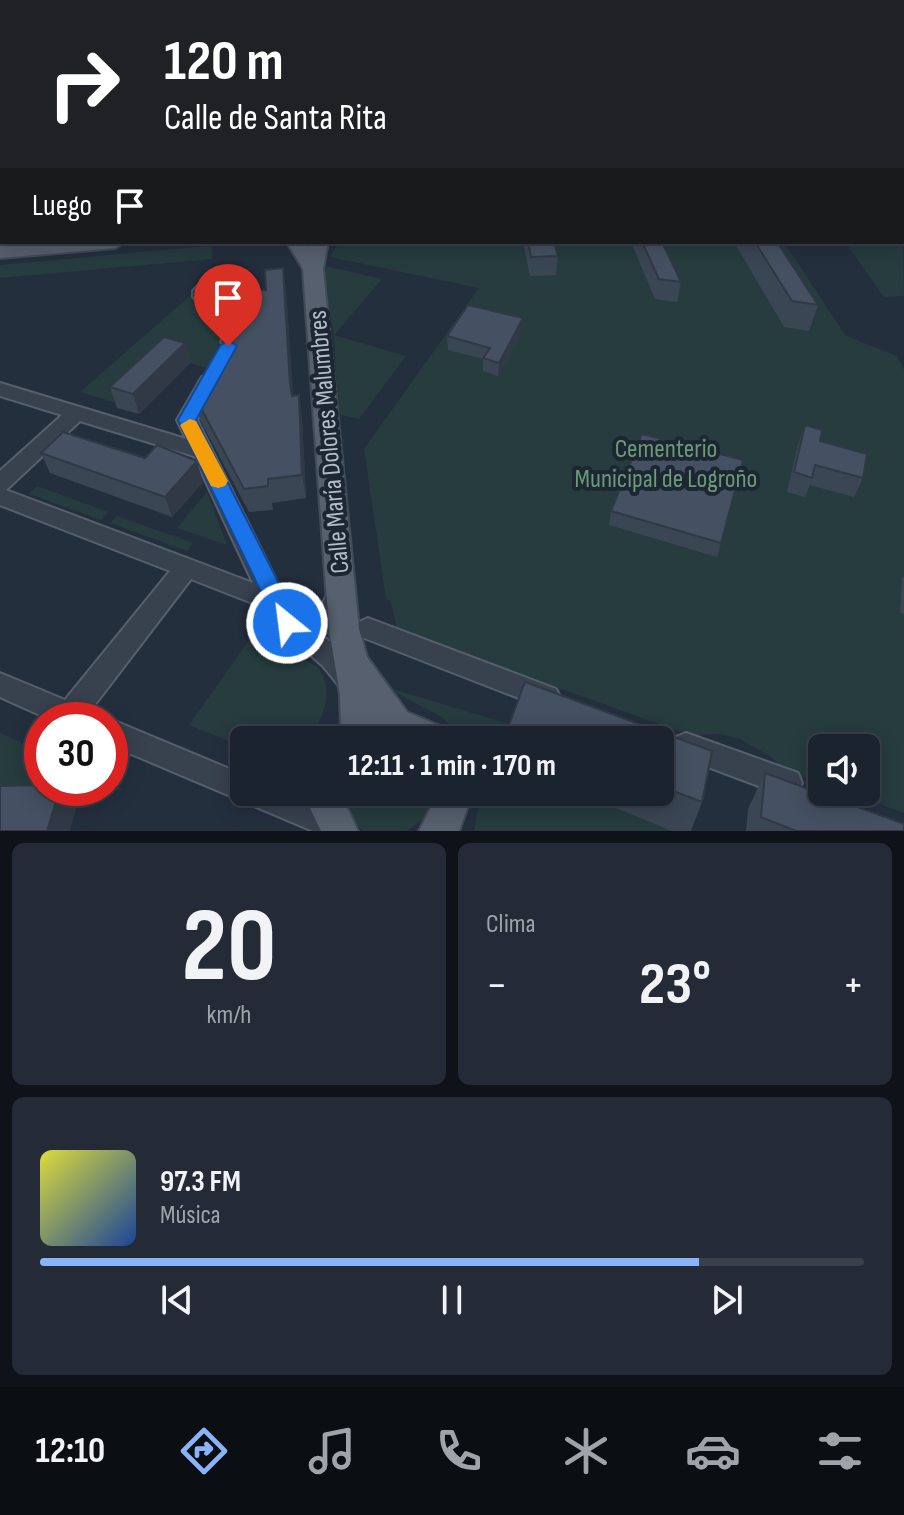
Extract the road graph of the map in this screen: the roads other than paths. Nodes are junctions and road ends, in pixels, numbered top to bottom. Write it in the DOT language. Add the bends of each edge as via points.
graph roads {
  1 [pos="92,244"];
  2 [pos="297,244"];
  3 [pos="319,244"];
  4 [pos="0,252"];
  5 [pos="313,269"];
  6 [pos="225,300"];
  7 [pos="0,389"];
  8 [pos="75,414"];
  9 [pos="205,452"];
  10 [pos="0,484"];
  11 [pos="0,496"];
  12 [pos="188,566"];
  13 [pos="341,586"];
  14 [pos="274,601"];
  15 [pos="368,629"];
  16 [pos="354,662"];
  17 [pos="0,685"];
  18 [pos="358,701"];
  19 [pos="39,702"];
  20 [pos="88,702"];
  21 [pos="572,706"];
  22 [pos="356,726"];
  23 [pos="397,726"];
  24 [pos="128,740"];
  25 [pos="674,742"];
  26 [pos="230,782"];
  27 [pos="808,790"];
  28 [pos="302,806"];
  29 [pos="452,806"];
  30 [pos="334,816"];
  31 [pos="439,830"];
  1 -- 4 [label="main road"];
  2 -- 5 [label="main road, Calle María Dolores Malumbres"];
  3 -- 5 [label="main road, Calle María Dolores Malumbres"];
  5 -- 13 [label="main road, Calle María Dolores Malumbres"];
  6 -- 9 [label="street" via="241,309 240,324 187,420"];
  7 -- 8 [label="street"];
  8 -- 9 [label="street"];
  8 -- 10 [label="street"];
  9 -- 14 [label="street"];
  11 -- 12 [label="street"];
  12 -- 14 [label="street"];
  12 -- 20 [label="street"];
  13 -- 14 [label="street" via="335,612 315,626 299,623"];
  13 -- 16 [label="main road, Calle María Dolores Malumbres" via="344,629"];
  14 -- 18 [label="street" via="287,623 338,661"];
  15 -- 21 [label="street"];
  16 -- 18 [label="main road, Calle María Dolores Malumbres"];
  16 -- 23 [label="main road, Calle María Dolores Malumbres"];
  17 -- 19 [label="street"];
  18 -- 22 [label="main road, Calle María Dolores Malumbres"];
  24 -- 26 [label="street"];
  25 -- 27 [label="street"];
  28 -- 30 [label="street"];
  29 -- 31 [label="main road"];
}
